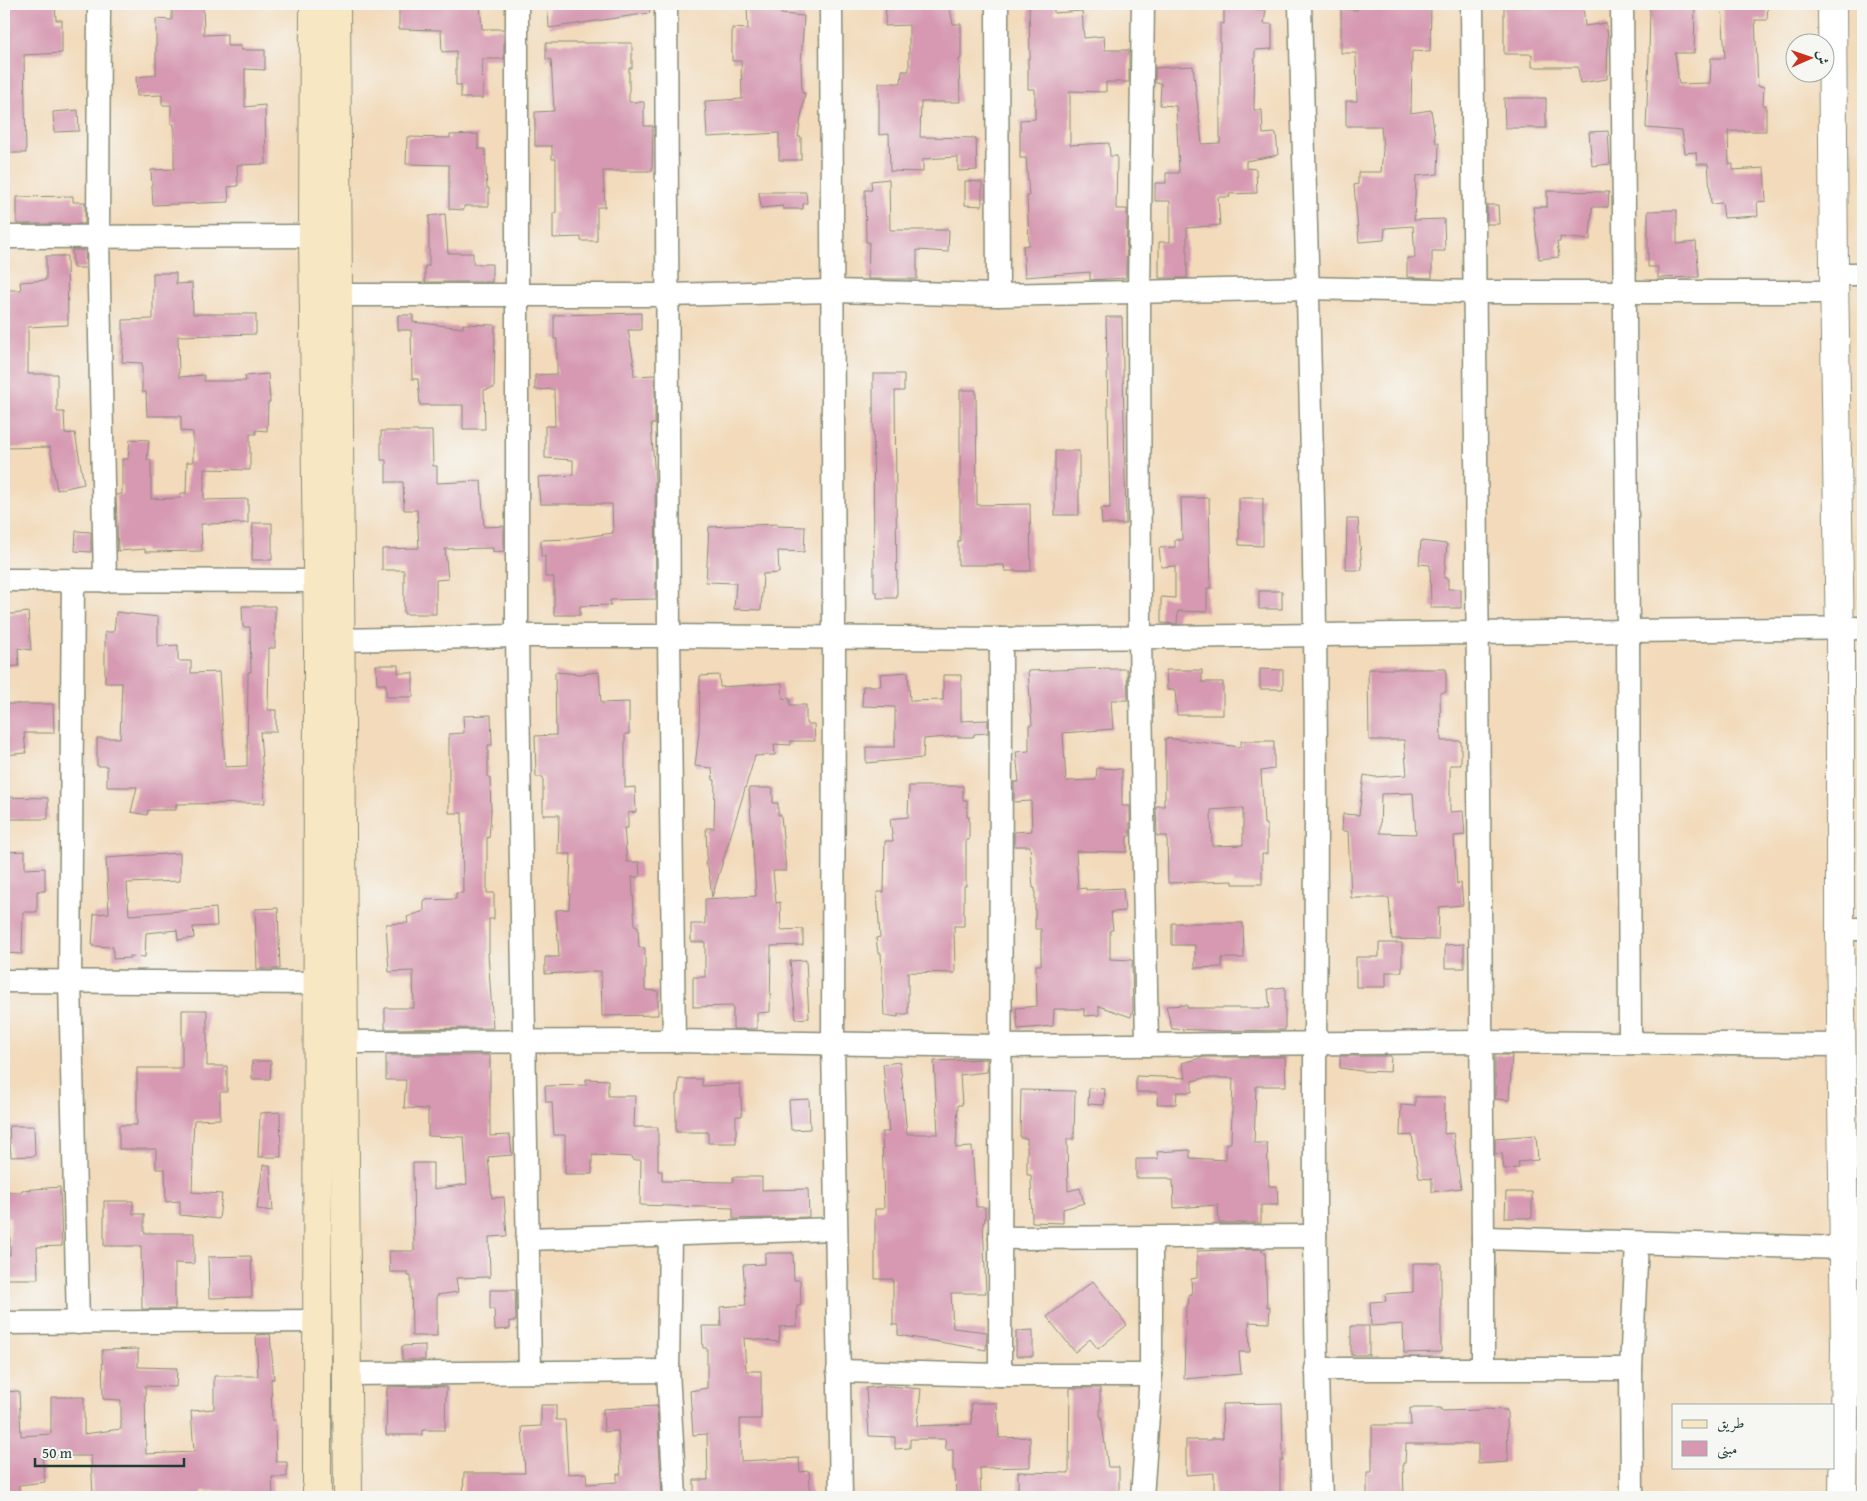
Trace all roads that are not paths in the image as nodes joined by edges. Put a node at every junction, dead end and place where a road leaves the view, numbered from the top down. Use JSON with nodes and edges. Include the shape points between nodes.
{"nodes":[{"id":1,"x":99,"y":4,"type":"edge"},
{"id":2,"x":314,"y":4,"type":"edge"},
{"id":3,"x":336,"y":4,"type":"edge"},
{"id":4,"x":517,"y":4,"type":"edge"},
{"id":5,"x":666,"y":4,"type":"edge"},
{"id":6,"x":831,"y":4,"type":"edge"},
{"id":7,"x":997,"y":4,"type":"edge"},
{"id":8,"x":1143,"y":4,"type":"edge"},
{"id":9,"x":1300,"y":4,"type":"edge"},
{"id":10,"x":1472,"y":4,"type":"edge"},
{"id":11,"x":1622,"y":4,"type":"edge"},
{"id":12,"x":1832,"y":4,"type":"edge"},
{"id":13,"x":313,"y":236,"type":"junction"},
{"id":14,"x":4,"y":237,"type":"edge"},
{"id":15,"x":98,"y":237,"type":"junction"},
{"id":16,"x":1863,"y":274,"type":"edge"},
{"id":17,"x":1834,"y":283,"type":"junction"},
{"id":18,"x":1307,"y":288,"type":"junction"},
{"id":19,"x":833,"y":291,"type":"junction"},
{"id":20,"x":1474,"y":292,"type":"junction"},
{"id":21,"x":1140,"y":293,"type":"junction"},
{"id":22,"x":1624,"y":293,"type":"junction"},
{"id":23,"x":667,"y":294,"type":"junction"},
{"id":24,"x":336,"y":295,"type":"junction"},
{"id":25,"x":518,"y":295,"type":"junction"},
{"id":26,"x":998,"y":296,"type":"junction"},
{"id":27,"x":4,"y":580,"type":"edge"},
{"id":28,"x":74,"y":580,"type":"junction"},
{"id":29,"x":106,"y":581,"type":"junction"},
{"id":30,"x":329,"y":581,"type":"junction"},
{"id":31,"x":1852,"y":628,"type":"edge"},
{"id":32,"x":1628,"y":631,"type":"junction"},
{"id":33,"x":1477,"y":633,"type":"junction"},
{"id":34,"x":1316,"y":635,"type":"junction"},
{"id":35,"x":517,"y":636,"type":"junction"},
{"id":36,"x":669,"y":636,"type":"junction"},
{"id":37,"x":834,"y":637,"type":"junction"},
{"id":38,"x":1140,"y":637,"type":"junction"},
{"id":39,"x":1001,"y":639,"type":"junction"},
{"id":40,"x":341,"y":640,"type":"junction"},
{"id":41,"x":331,"y":886,"type":"junction"},
{"id":42,"x":1852,"y":929,"type":"edge"},
{"id":43,"x":4,"y":981,"type":"edge"},
{"id":44,"x":70,"y":981,"type":"junction"},
{"id":45,"x":318,"y":983,"type":"junction"},
{"id":46,"x":343,"y":1042,"type":"junction"},
{"id":47,"x":524,"y":1042,"type":"junction"},
{"id":48,"x":674,"y":1042,"type":"junction"},
{"id":49,"x":1480,"y":1042,"type":"junction"},
{"id":50,"x":834,"y":1043,"type":"junction"},
{"id":51,"x":1630,"y":1043,"type":"junction"},
{"id":52,"x":1315,"y":1044,"type":"junction"},
{"id":53,"x":1841,"y":1044,"type":"junction"},
{"id":54,"x":1146,"y":1045,"type":"junction"},
{"id":55,"x":999,"y":1046,"type":"junction"},
{"id":56,"x":836,"y":1229,"type":"junction"},
{"id":57,"x":1850,"y":1232,"type":"edge"},
{"id":58,"x":670,"y":1235,"type":"junction"},
{"id":59,"x":1315,"y":1236,"type":"junction"},
{"id":60,"x":1000,"y":1238,"type":"junction"},
{"id":61,"x":1151,"y":1238,"type":"junction"},
{"id":62,"x":1483,"y":1238,"type":"junction"},
{"id":63,"x":527,"y":1239,"type":"junction"},
{"id":64,"x":1637,"y":1243,"type":"junction"},
{"id":65,"x":316,"y":1321,"type":"junction"},
{"id":66,"x":4,"y":1323,"type":"edge"},
{"id":67,"x":78,"y":1323,"type":"junction"},
{"id":68,"x":1483,"y":1368,"type":"junction"},
{"id":69,"x":1316,"y":1369,"type":"junction"},
{"id":70,"x":1631,"y":1369,"type":"junction"},
{"id":71,"x":838,"y":1371,"type":"junction"},
{"id":72,"x":530,"y":1372,"type":"junction"},
{"id":73,"x":668,"y":1372,"type":"junction"},
{"id":74,"x":347,"y":1374,"type":"junction"},
{"id":75,"x":1000,"y":1375,"type":"junction"},
{"id":76,"x":1151,"y":1375,"type":"junction"},
{"id":77,"x":317,"y":1497,"type":"edge"},
{"id":78,"x":348,"y":1497,"type":"edge"},
{"id":79,"x":675,"y":1497,"type":"edge"},
{"id":80,"x":841,"y":1497,"type":"edge"},
{"id":81,"x":1142,"y":1497,"type":"edge"},
{"id":82,"x":1321,"y":1497,"type":"edge"},
{"id":83,"x":1632,"y":1497,"type":"edge"},
{"id":84,"x":1843,"y":1497,"type":"edge"}],
"edges":[{"from":1,"to":15,"type":"street"},
{"from":2,"to":13,"type":"main road"},
{"from":3,"to":24,"type":"main road"},
{"from":4,"to":25,"type":"street"},
{"from":5,"to":23,"type":"street"},
{"from":6,"to":19,"type":"street"},
{"from":7,"to":26,"type":"street"},
{"from":8,"to":21,"type":"street"},
{"from":9,"to":18,"type":"street"},
{"from":10,"to":20,"type":"street"},
{"from":11,"to":22,"type":"street"},
{"from":12,"to":17,"type":"street"},
{"from":13,"to":15,"type":"street"},
{"from":13,"to":30,"type":"main road"},
{"from":14,"to":15,"type":"street"},
{"from":15,"to":29,"type":"street"},
{"from":16,"to":17,"type":"street"},
{"from":17,"to":22,"type":"street"},
{"from":17,"to":31,"type":"street"},
{"from":18,"to":20,"type":"street"},
{"from":18,"to":21,"type":"street"},
{"from":18,"to":34,"type":"street"},
{"from":19,"to":23,"type":"street"},
{"from":19,"to":26,"type":"street"},
{"from":19,"to":37,"type":"street"},
{"from":20,"to":22,"type":"street"},
{"from":20,"to":33,"type":"street"},
{"from":21,"to":26,"type":"street"},
{"from":21,"to":38,"type":"street"},
{"from":22,"to":32,"type":"street"},
{"from":23,"to":25,"type":"street"},
{"from":23,"to":36,"type":"street"},
{"from":24,"to":25,"type":"street"},
{"from":24,"to":30,"type":"main road"},
{"from":25,"to":35,"type":"street"},
{"from":27,"to":28,"type":"street"},
{"from":28,"to":29,"type":"street"},
{"from":28,"to":44,"type":"street"},
{"from":29,"to":30,"type":"street"},
{"from":30,"to":40,"type":"main road"},
{"from":30,"to":41,"type":"main road"},
{"from":31,"to":32,"type":"street"},
{"from":31,"to":42,"type":"street"},
{"from":32,"to":33,"type":"street"},
{"from":32,"to":51,"type":"street"},
{"from":33,"to":34,"type":"street"},
{"from":33,"to":49,"type":"street"},
{"from":34,"to":38,"type":"street"},
{"from":34,"to":52,"type":"street"},
{"from":35,"to":36,"type":"street"},
{"from":35,"to":40,"type":"street"},
{"from":35,"to":47,"type":"street"},
{"from":36,"to":37,"type":"street"},
{"from":36,"to":48,"type":"street"},
{"from":37,"to":39,"type":"street"},
{"from":37,"to":50,"type":"street"},
{"from":38,"to":39,"type":"street"},
{"from":38,"to":54,"type":"street"},
{"from":39,"to":55,"type":"street"},
{"from":40,"to":41,"type":"main road"},
{"from":41,"to":45,"type":"main road"},
{"from":41,"to":46,"type":"main road"},
{"from":42,"to":53,"type":"street"},
{"from":43,"to":44,"type":"street"},
{"from":44,"to":45,"type":"street"},
{"from":44,"to":67,"type":"street"},
{"from":45,"to":65,"type":"main road"},
{"from":46,"to":47,"type":"street"},
{"from":46,"to":74,"type":"main road"},
{"from":47,"to":48,"type":"street"},
{"from":47,"to":63,"type":"street"},
{"from":48,"to":50,"type":"street"},
{"from":49,"to":51,"type":"street"},
{"from":49,"to":52,"type":"street"},
{"from":49,"to":62,"type":"street"},
{"from":50,"to":55,"type":"street"},
{"from":50,"to":56,"type":"street"},
{"from":51,"to":53,"type":"street"},
{"from":52,"to":54,"type":"street"},
{"from":52,"to":59,"type":"street"},
{"from":53,"to":57,"type":"street"},
{"from":54,"to":55,"type":"street"},
{"from":55,"to":60,"type":"street"},
{"from":56,"to":58,"type":"street"},
{"from":56,"to":71,"type":"street"},
{"from":57,"to":64,"type":"street"},
{"from":57,"to":84,"type":"street"},
{"from":58,"to":63,"type":"street"},
{"from":58,"to":73,"type":"street"},
{"from":59,"to":61,"type":"street"},
{"from":59,"to":69,"type":"street"},
{"from":60,"to":61,"type":"street"},
{"from":60,"to":75,"type":"street"},
{"from":61,"to":76,"type":"street"},
{"from":62,"to":64,"type":"street"},
{"from":62,"to":68,"type":"street"},
{"from":63,"to":72,"type":"street"},
{"from":64,"to":70,"type":"street"},
{"from":65,"to":67,"type":"street"},
{"from":65,"to":77,"type":"main road"},
{"from":66,"to":67,"type":"street"},
{"from":68,"to":69,"type":"street"},
{"from":68,"to":70,"type":"street"},
{"from":69,"to":82,"type":"street"},
{"from":70,"to":83,"type":"street"},
{"from":71,"to":75,"type":"street"},
{"from":71,"to":80,"type":"street"},
{"from":72,"to":73,"type":"street"},
{"from":72,"to":74,"type":"street"},
{"from":73,"to":79,"type":"street"},
{"from":74,"to":78,"type":"main road"},
{"from":75,"to":76,"type":"street"},
{"from":76,"to":81,"type":"street"}]}
